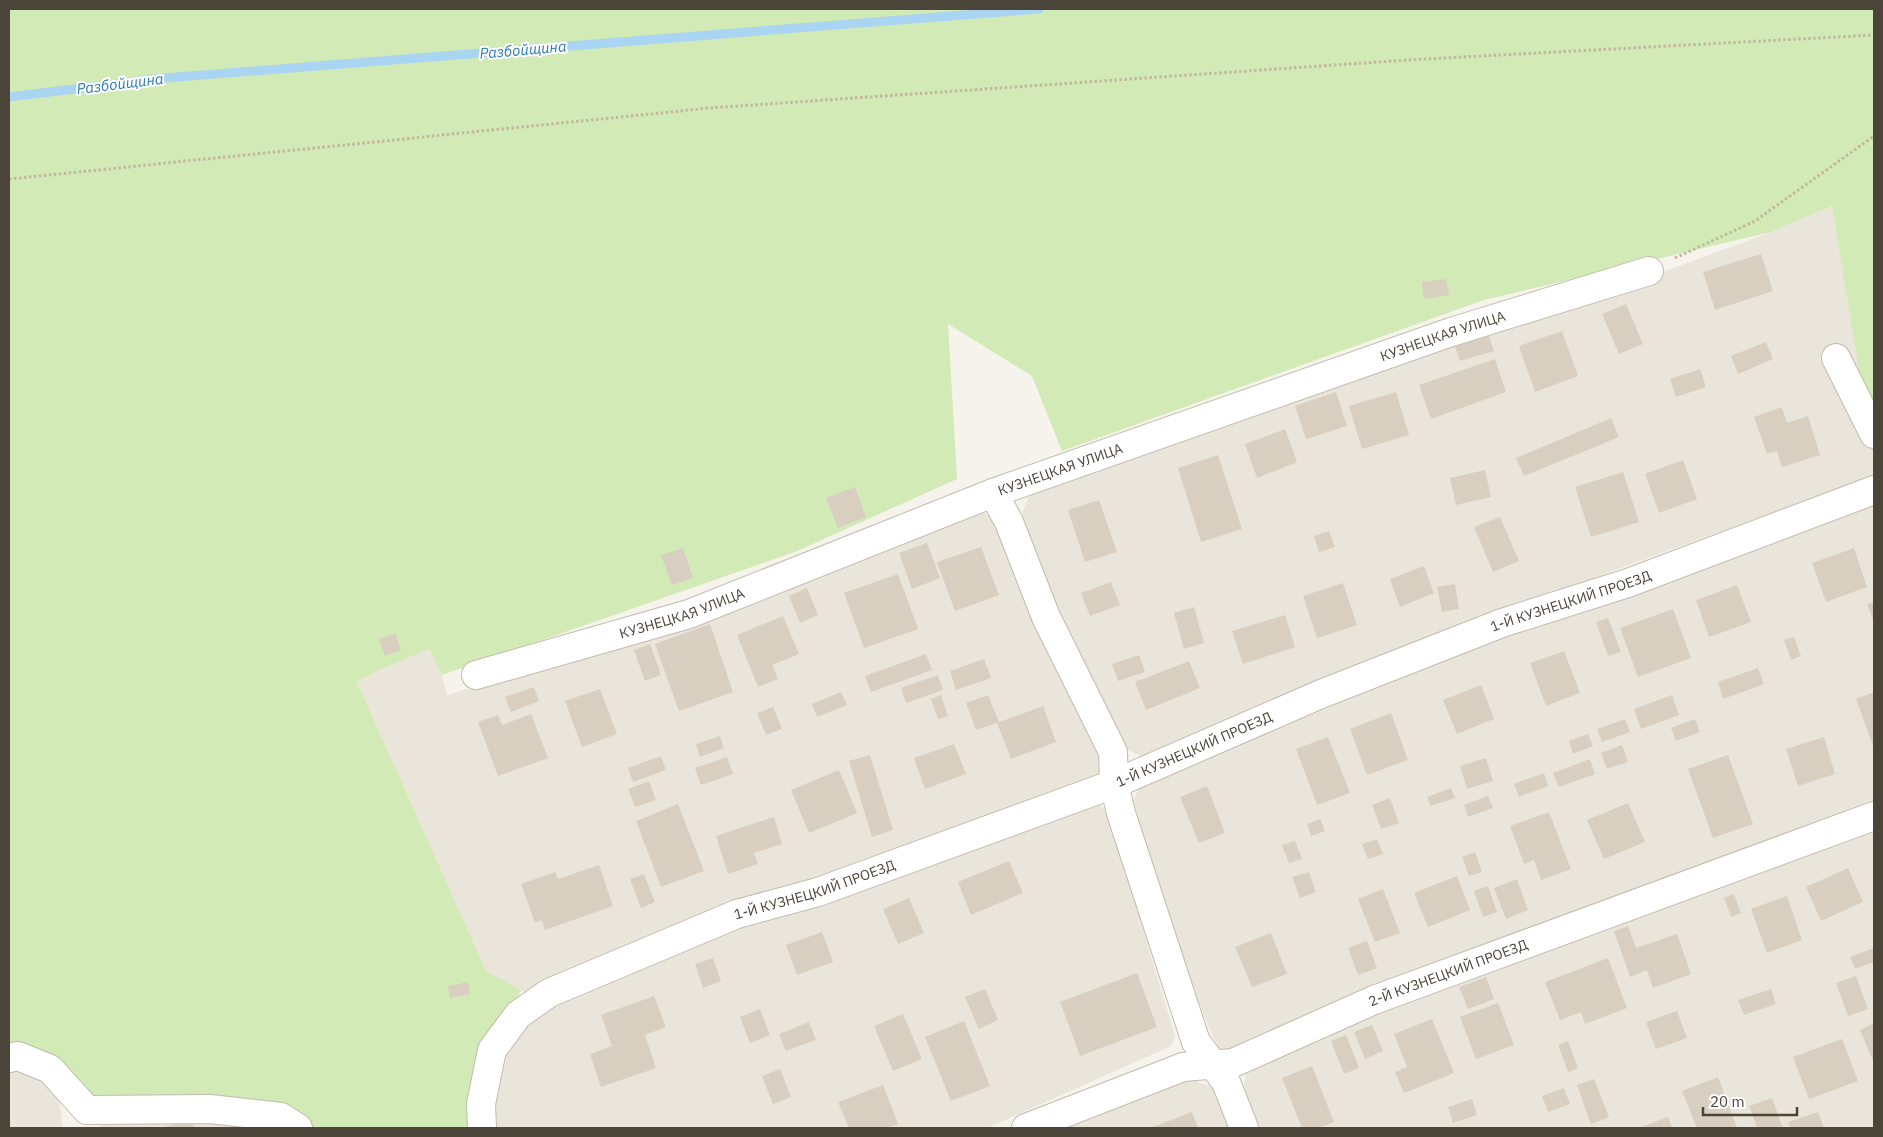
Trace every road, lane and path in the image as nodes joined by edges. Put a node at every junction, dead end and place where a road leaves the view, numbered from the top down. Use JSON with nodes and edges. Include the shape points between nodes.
{"nodes":[{"id":1,"x":1874,"y":35,"type":"edge"},
{"id":2,"x":1874,"y":136,"type":"edge"},
{"id":3,"x":9,"y":178,"type":"edge"},
{"id":4,"x":1649,"y":271,"type":"joint"},
{"id":5,"x":1836,"y":358,"type":"dead end"},
{"id":6,"x":1874,"y":434,"type":"edge"},
{"id":7,"x":1874,"y":490,"type":"edge"},
{"id":8,"x":993,"y":493,"type":"junction"},
{"id":9,"x":476,"y":675,"type":"dead end"},
{"id":10,"x":1114,"y":784,"type":"junction"},
{"id":11,"x":1874,"y":816,"type":"edge"},
{"id":12,"x":9,"y":1058,"type":"edge"},
{"id":13,"x":1213,"y":1063,"type":"junction"},
{"id":14,"x":81,"y":1119,"type":"edge"},
{"id":15,"x":298,"y":1128,"type":"edge"},
{"id":16,"x":482,"y":1128,"type":"edge"},
{"id":17,"x":1026,"y":1128,"type":"edge"},
{"id":18,"x":1244,"y":1128,"type":"edge"}],
"edges":[{"from":1,"to":3,"type":"path","via":[[1407,60],[709,108]]},
{"from":2,"to":4,"type":"path","via":[[1755,221]]},
{"from":4,"to":8,"type":"street","name":"КУЗНЕЦКАЯ УЛИЦА","via":[[1451,332]]},
{"from":5,"to":6,"type":"street"},
{"from":7,"to":10,"type":"street","name":"1-Й КУЗНЕЦКИЙ ПРОЕЗД","via":[[1628,583],[1502,623],[1321,694]]},
{"from":8,"to":9,"type":"street","name":"КУЗНЕЦКАЯ УЛИЦА","via":[[689,614]]},
{"from":8,"to":10,"type":"street","via":[[1009,522],[1046,617],[1113,752]]},
{"from":10,"to":13,"type":"street","via":[[1196,1042]]},
{"from":10,"to":16,"type":"street","name":"1-Й КУЗНЕЦКИЙ ПРОЕЗД","via":[[818,892],[736,914],[549,993],[518,1015],[492,1050],[481,1104]]},
{"from":11,"to":13,"type":"street","name":"2-Й КУЗНЕЦКИЙ ПРОЕЗД","via":[[1374,1000],[1233,1063]]},
{"from":12,"to":14,"type":"street","via":[[18,1056],[50,1069]]},
{"from":13,"to":17,"type":"street","name":"2-Й КУЗНЕЦКИЙ ПРОЕЗД","via":[[1183,1067]]},
{"from":13,"to":18,"type":"street","via":[[1226,1082]]},
{"from":14,"to":15,"type":"street","via":[[210,1109],[281,1117]]}]}
